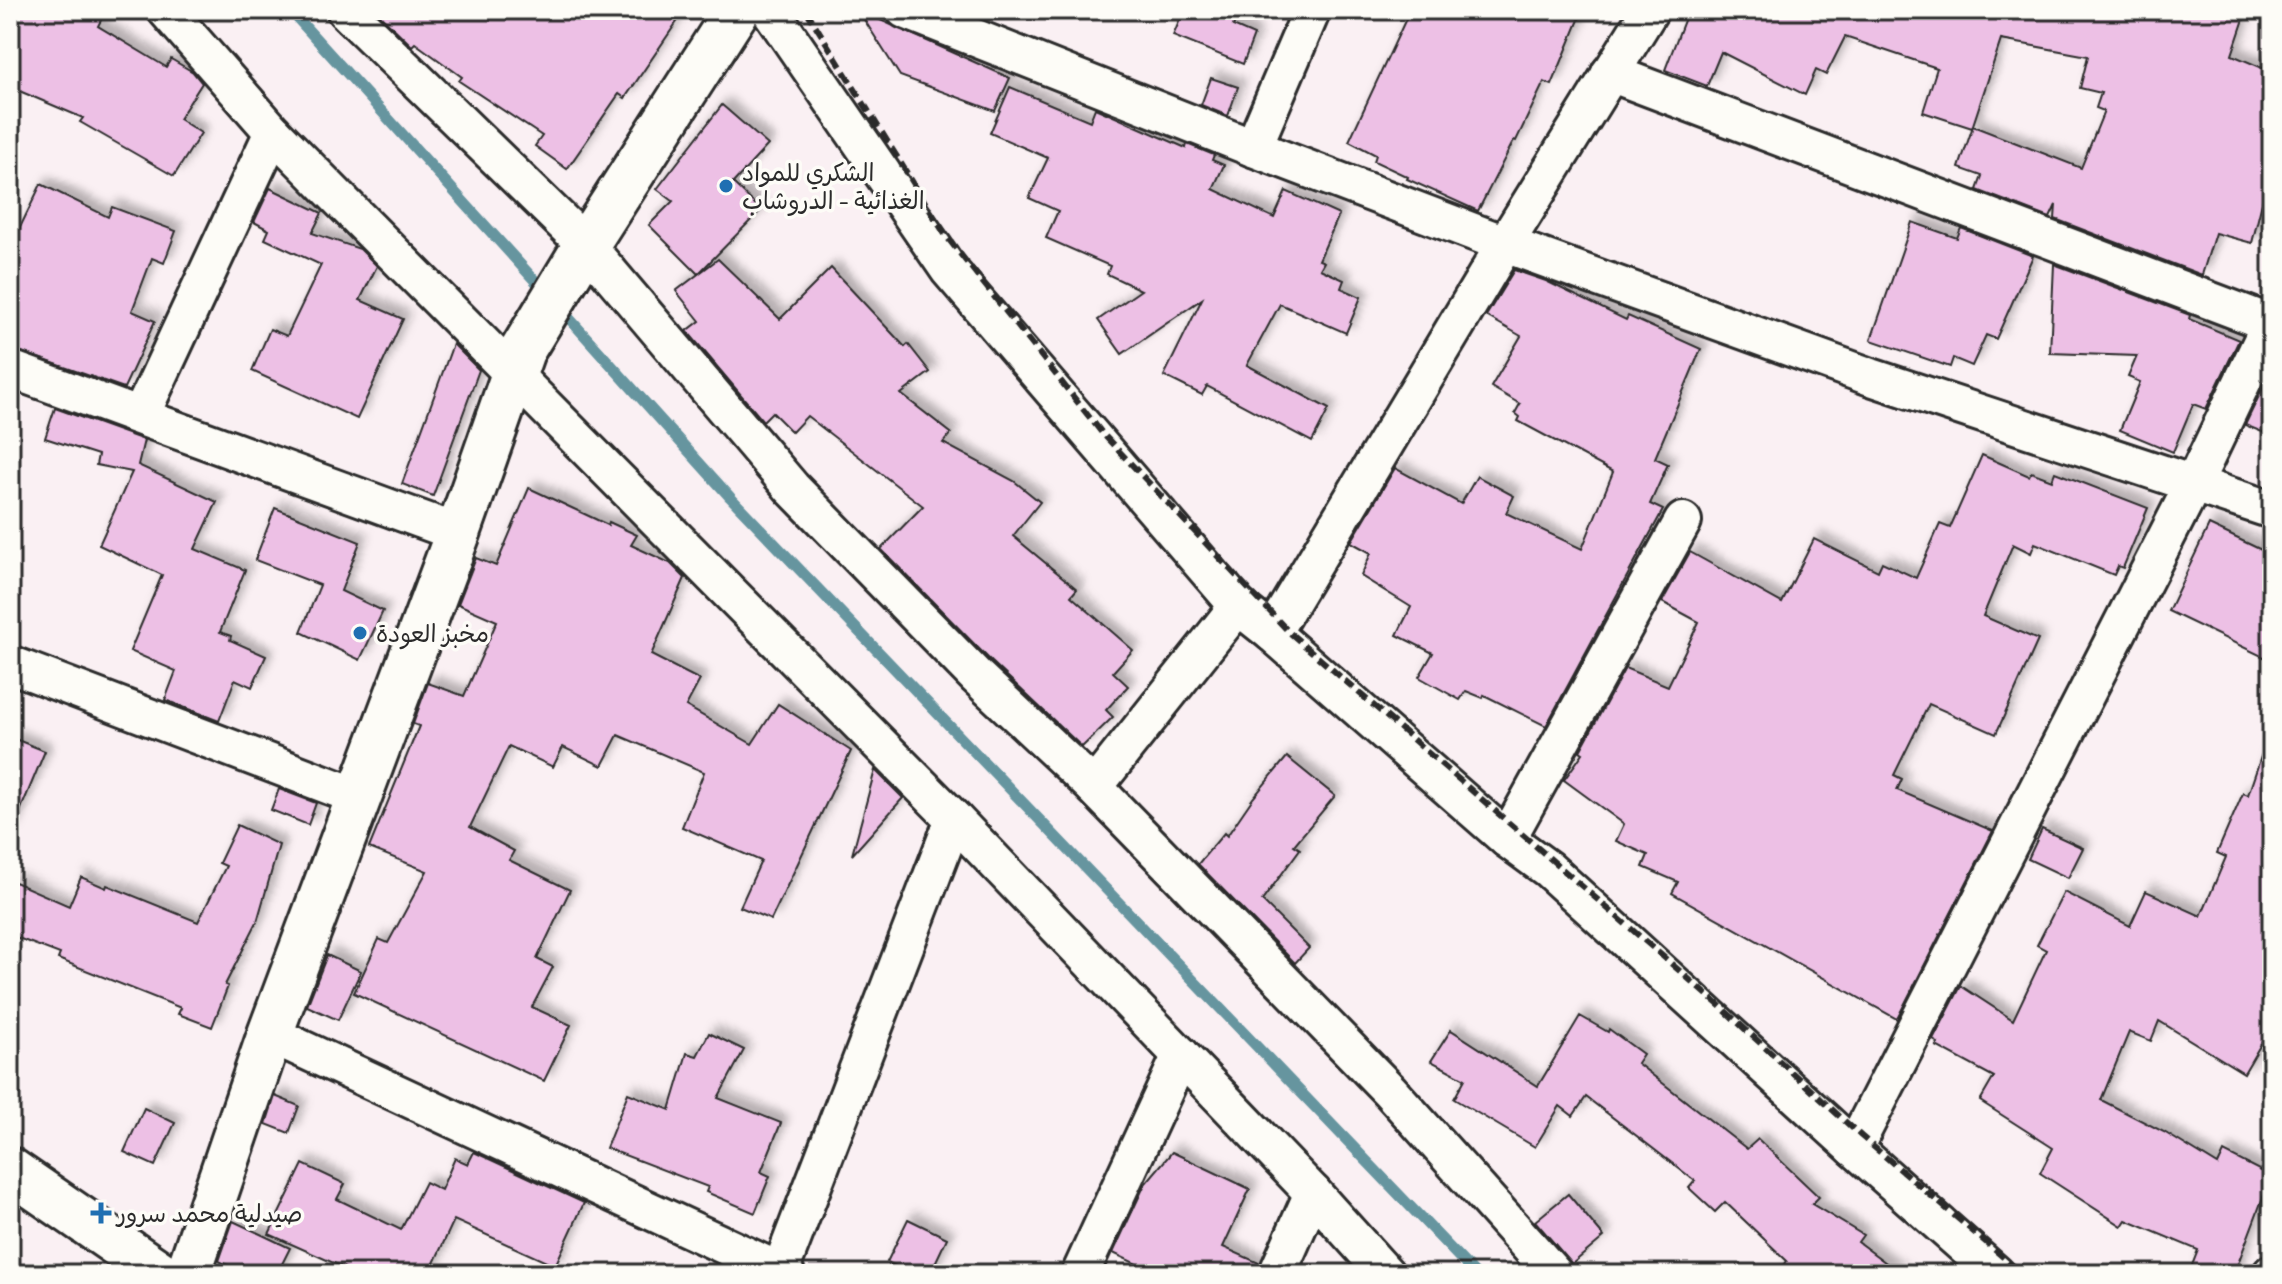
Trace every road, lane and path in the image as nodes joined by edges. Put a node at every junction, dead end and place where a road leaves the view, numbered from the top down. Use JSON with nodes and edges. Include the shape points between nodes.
{"nodes":[{"id":1,"x":166,"y":10,"type":"edge"},
{"id":2,"x":345,"y":10,"type":"edge"},
{"id":3,"x":737,"y":10,"type":"edge"},
{"id":4,"x":770,"y":10,"type":"edge"},
{"id":5,"x":905,"y":10,"type":"edge"},
{"id":6,"x":1312,"y":10,"type":"edge"},
{"id":7,"x":1650,"y":10,"type":"edge"},
{"id":8,"x":1610,"y":73,"type":"junction"},
{"id":9,"x":273,"y":132,"type":"junction"},
{"id":10,"x":1253,"y":148,"type":"junction"},
{"id":11,"x":1505,"y":244,"type":"junction"},
{"id":12,"x":579,"y":256,"type":"junction"},
{"id":13,"x":2271,"y":324,"type":"edge"},
{"id":14,"x":518,"y":362,"type":"junction"},
{"id":15,"x":10,"y":369,"type":"edge"},
{"id":16,"x":141,"y":415,"type":"junction"},
{"id":17,"x":2194,"y":483,"type":"junction"},
{"id":18,"x":2272,"y":510,"type":"edge"},
{"id":19,"x":1683,"y":521,"type":"dead end"},
{"id":20,"x":458,"y":533,"type":"junction"},
{"id":21,"x":1238,"y":606,"type":"junction"},
{"id":22,"x":1272,"y":633,"type":"junction"},
{"id":23,"x":10,"y":664,"type":"edge"},
{"id":24,"x":1094,"y":787,"type":"junction"},
{"id":25,"x":359,"y":797,"type":"junction"},
{"id":26,"x":954,"y":819,"type":"junction"},
{"id":27,"x":1507,"y":839,"type":"junction"},
{"id":28,"x":270,"y":1034,"type":"junction"},
{"id":29,"x":1181,"y":1055,"type":"junction"},
{"id":30,"x":1854,"y":1148,"type":"junction"},
{"id":31,"x":10,"y":1170,"type":"edge"},
{"id":32,"x":1313,"y":1193,"type":"junction"},
{"id":33,"x":782,"y":1273,"type":"edge"},
{"id":34,"x":161,"y":1274,"type":"edge"},
{"id":35,"x":188,"y":1274,"type":"edge"},
{"id":36,"x":1080,"y":1274,"type":"edge"},
{"id":37,"x":1277,"y":1274,"type":"edge"},
{"id":38,"x":1386,"y":1274,"type":"edge"},
{"id":39,"x":1554,"y":1274,"type":"edge"},
{"id":40,"x":1996,"y":1274,"type":"edge"}],
"edges":[{"from":1,"to":9,"type":"street"},
{"from":2,"to":12,"type":"street"},
{"from":3,"to":12,"type":"street"},
{"from":4,"to":21,"type":"street","via":[[949,270]]},
{"from":5,"to":10,"type":"street"},
{"from":6,"to":10,"type":"street"},
{"from":7,"to":8,"type":"street"},
{"from":8,"to":11,"type":"street"},
{"from":8,"to":13,"type":"street"},
{"from":9,"to":14,"type":"street"},
{"from":9,"to":16,"type":"street"},
{"from":10,"to":11,"type":"street"},
{"from":11,"to":17,"type":"street","via":[[1871,377]]},
{"from":11,"to":22,"type":"street"},
{"from":12,"to":14,"type":"street"},
{"from":12,"to":24,"type":"street","via":[[792,488],[977,677]]},
{"from":13,"to":17,"type":"street"},
{"from":14,"to":20,"type":"street"},
{"from":14,"to":26,"type":"street"},
{"from":15,"to":16,"type":"street"},
{"from":16,"to":20,"type":"street"},
{"from":17,"to":18,"type":"street"},
{"from":17,"to":30,"type":"street"},
{"from":19,"to":27,"type":"street"},
{"from":20,"to":25,"type":"street"},
{"from":21,"to":22,"type":"street"},
{"from":21,"to":24,"type":"street"},
{"from":22,"to":27,"type":"street"},
{"from":23,"to":25,"type":"street"},
{"from":24,"to":39,"type":"street","via":[[1390,1091]]},
{"from":25,"to":28,"type":"street"},
{"from":26,"to":29,"type":"street"},
{"from":26,"to":33,"type":"street"},
{"from":27,"to":30,"type":"street","via":[[1548,869]]},
{"from":28,"to":33,"type":"street"},
{"from":28,"to":35,"type":"street"},
{"from":29,"to":32,"type":"street"},
{"from":29,"to":36,"type":"street"},
{"from":30,"to":40,"type":"street"},
{"from":31,"to":34,"type":"street"},
{"from":32,"to":37,"type":"street"},
{"from":32,"to":38,"type":"street"}]}
